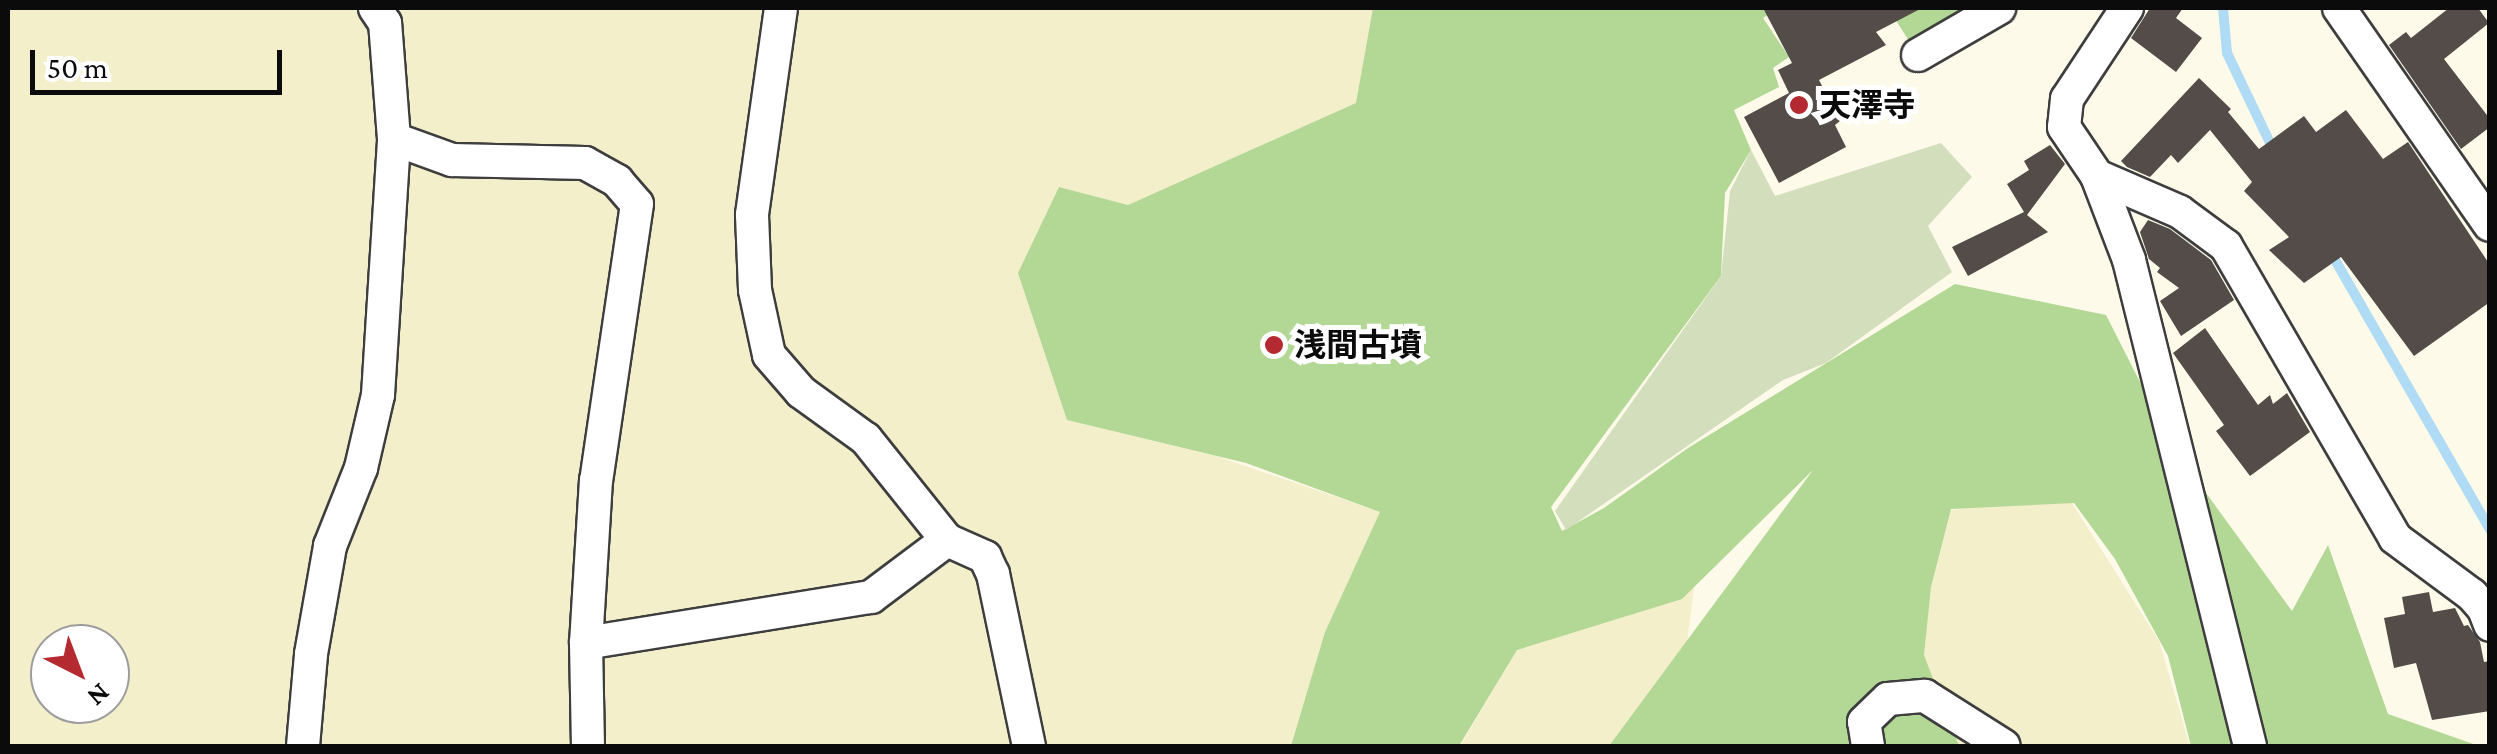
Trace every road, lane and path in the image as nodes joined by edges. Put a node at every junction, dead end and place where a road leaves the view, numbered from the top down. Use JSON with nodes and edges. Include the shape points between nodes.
{"nodes":[{"id":1,"x":375,"y":8,"type":"edge"},
{"id":2,"x":780,"y":8,"type":"edge"},
{"id":3,"x":1999,"y":8,"type":"edge"},
{"id":4,"x":2127,"y":8,"type":"edge"},
{"id":5,"x":2339,"y":8,"type":"edge"},
{"id":6,"x":1918,"y":55,"type":"dead end"},
{"id":7,"x":394,"y":138,"type":"junction"},
{"id":8,"x":2097,"y":176,"type":"junction"},
{"id":9,"x":2490,"y":226,"type":"edge"},
{"id":10,"x":947,"y":540,"type":"junction"},
{"id":11,"x":2490,"y":625,"type":"edge"},
{"id":12,"x":586,"y":643,"type":"junction"},
{"id":13,"x":303,"y":746,"type":"edge"},
{"id":14,"x":588,"y":746,"type":"edge"},
{"id":15,"x":1029,"y":746,"type":"edge"},
{"id":16,"x":1868,"y":746,"type":"edge"},
{"id":17,"x":2004,"y":746,"type":"edge"},
{"id":18,"x":2250,"y":746,"type":"edge"}],
"edges":[{"from":1,"to":7,"type":"street","via":[[385,23]]},
{"from":2,"to":10,"type":"street","via":[[752,215],[755,290],[769,355],[801,392],[866,439]]},
{"from":3,"to":6,"type":"street"},
{"from":4,"to":8,"type":"street","via":[[2067,99],[2064,126]]},
{"from":5,"to":9,"type":"street"},
{"from":7,"to":12,"type":"street","via":[[452,160],[584,164],[618,181],[637,204],[596,480]]},
{"from":7,"to":13,"type":"street","via":[[378,395],[361,468],[330,546]]},
{"from":8,"to":11,"type":"street","via":[[2180,212],[2226,246],[2395,538],[2472,595]]},
{"from":8,"to":18,"type":"street","via":[[2146,317]]},
{"from":10,"to":12,"type":"street","via":[[871,597]]},
{"from":10,"to":15,"type":"street","via":[[985,556],[993,574]]},
{"from":12,"to":14,"type":"street"},
{"from":16,"to":17,"type":"street","via":[[1864,722],[1888,700],[1925,696]]}]}
